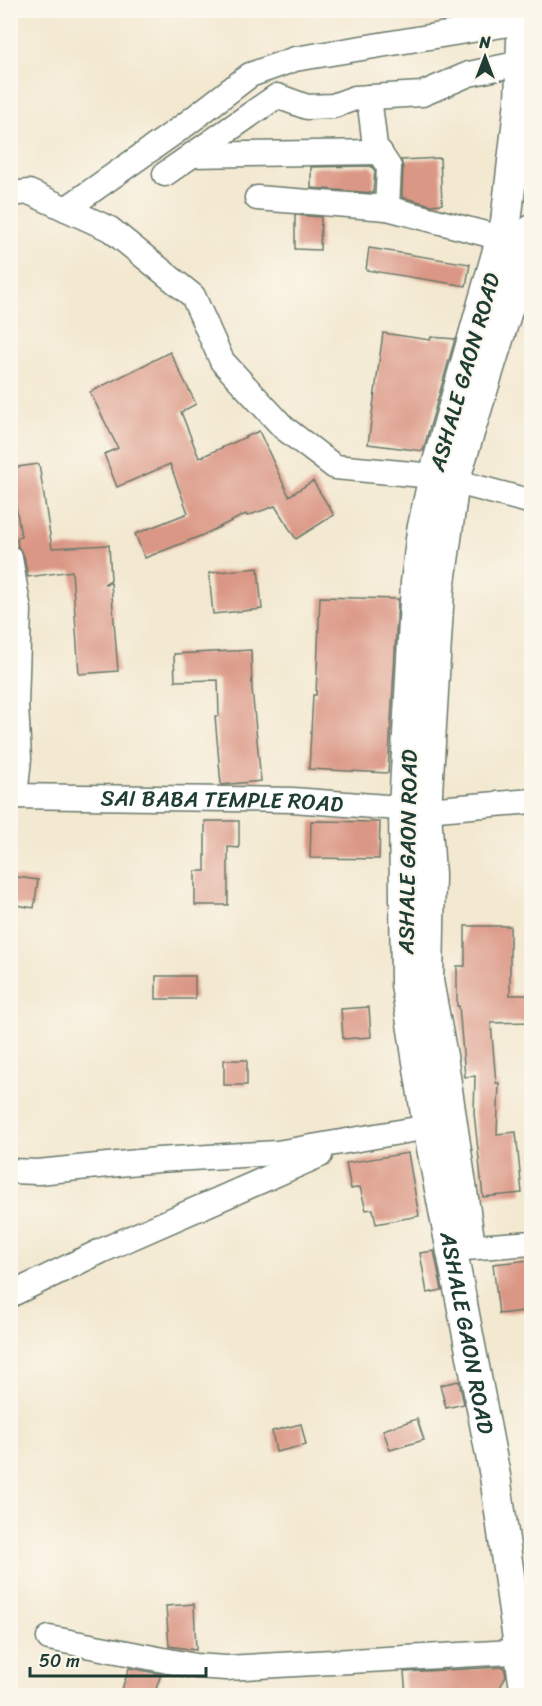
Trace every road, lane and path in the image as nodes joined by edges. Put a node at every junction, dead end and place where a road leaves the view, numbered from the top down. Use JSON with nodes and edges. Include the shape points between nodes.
{"nodes":[{"id":1,"x":526,"y":17,"type":"edge"},
{"id":2,"x":521,"y":63,"type":"junction"},
{"id":3,"x":369,"y":97,"type":"junction"},
{"id":4,"x":380,"y":152,"type":"junction"},
{"id":5,"x":192,"y":155,"type":"junction"},
{"id":6,"x":165,"y":174,"type":"dead end"},
{"id":7,"x":10,"y":194,"type":"edge"},
{"id":8,"x":257,"y":198,"type":"dead end"},
{"id":9,"x":387,"y":208,"type":"junction"},
{"id":10,"x":66,"y":209,"type":"junction"},
{"id":11,"x":531,"y":230,"type":"edge"},
{"id":12,"x":501,"y":238,"type":"junction"},
{"id":13,"x":444,"y":478,"type":"junction"},
{"id":14,"x":531,"y":501,"type":"edge"},
{"id":15,"x":10,"y":558,"type":"edge"},
{"id":16,"x":13,"y":796,"type":"edge"},
{"id":17,"x":531,"y":801,"type":"edge"},
{"id":18,"x":415,"y":810,"type":"junction"},
{"id":19,"x":440,"y":1125,"type":"junction"},
{"id":20,"x":353,"y":1140,"type":"junction"},
{"id":21,"x":10,"y":1171,"type":"edge"},
{"id":22,"x":531,"y":1243,"type":"edge"},
{"id":23,"x":461,"y":1248,"type":"junction"},
{"id":24,"x":10,"y":1295,"type":"edge"},
{"id":25,"x":531,"y":1617,"type":"edge"},
{"id":26,"x":49,"y":1638,"type":"dead end"},
{"id":27,"x":526,"y":1652,"type":"edge"},
{"id":28,"x":525,"y":1689,"type":"edge"}],
"edges":[{"from":1,"to":2,"type":"street","name":"ASHALE GAON ROAD"},
{"from":1,"to":10,"type":"street","via":[[294,59],[250,75]]},
{"from":2,"to":3,"type":"street","via":[[469,74],[422,94]]},
{"from":2,"to":12,"type":"street","name":"ASHALE GAON ROAD","via":[[519,112]]},
{"from":3,"to":4,"type":"street","via":[[375,146]]},
{"from":3,"to":5,"type":"street","via":[[333,106],[307,107],[277,96]]},
{"from":4,"to":5,"type":"street"},
{"from":4,"to":9,"type":"street","via":[[389,167]]},
{"from":5,"to":6,"type":"street"},
{"from":7,"to":10,"type":"street","via":[[29,192]]},
{"from":8,"to":9,"type":"street"},
{"from":9,"to":12,"type":"street"},
{"from":10,"to":13,"type":"street","via":[[110,229],[193,296],[222,361],[284,428],[335,467]]},
{"from":11,"to":13,"type":"street","name":"ASHALE GAON ROAD"},
{"from":12,"to":13,"type":"street","name":"ASHALE GAON ROAD"},
{"from":13,"to":14,"type":"street"},
{"from":13,"to":18,"type":"street","name":"ASHALE GAON ROAD","via":[[422,531],[416,583]]},
{"from":15,"to":16,"type":"street","name":"SAI BABA TEMPLE ROAD","via":[[19,610],[19,758]]},
{"from":16,"to":18,"type":"street","name":"SAI BABA TEMPLE ROAD","via":[[293,800]]},
{"from":17,"to":18,"type":"street","name":"SAI BABA TEMPLE ROAD"},
{"from":18,"to":19,"type":"street","name":"ASHALE GAON ROAD","via":[[417,983]]},
{"from":19,"to":20,"type":"street"},
{"from":19,"to":23,"type":"street","name":"ASHALE GAON ROAD"},
{"from":20,"to":21,"type":"street","via":[[277,1153]]},
{"from":20,"to":24,"type":"street"},
{"from":22,"to":23,"type":"street"},
{"from":23,"to":25,"type":"street","name":"ASHALE GAON ROAD","via":[[488,1361],[525,1558]]},
{"from":23,"to":27,"type":"street","name":"ASHALE GAON ROAD"},
{"from":26,"to":27,"type":"street","via":[[195,1666],[226,1668]]},
{"from":27,"to":28,"type":"street","name":"ASHALE GAON ROAD"}]}
